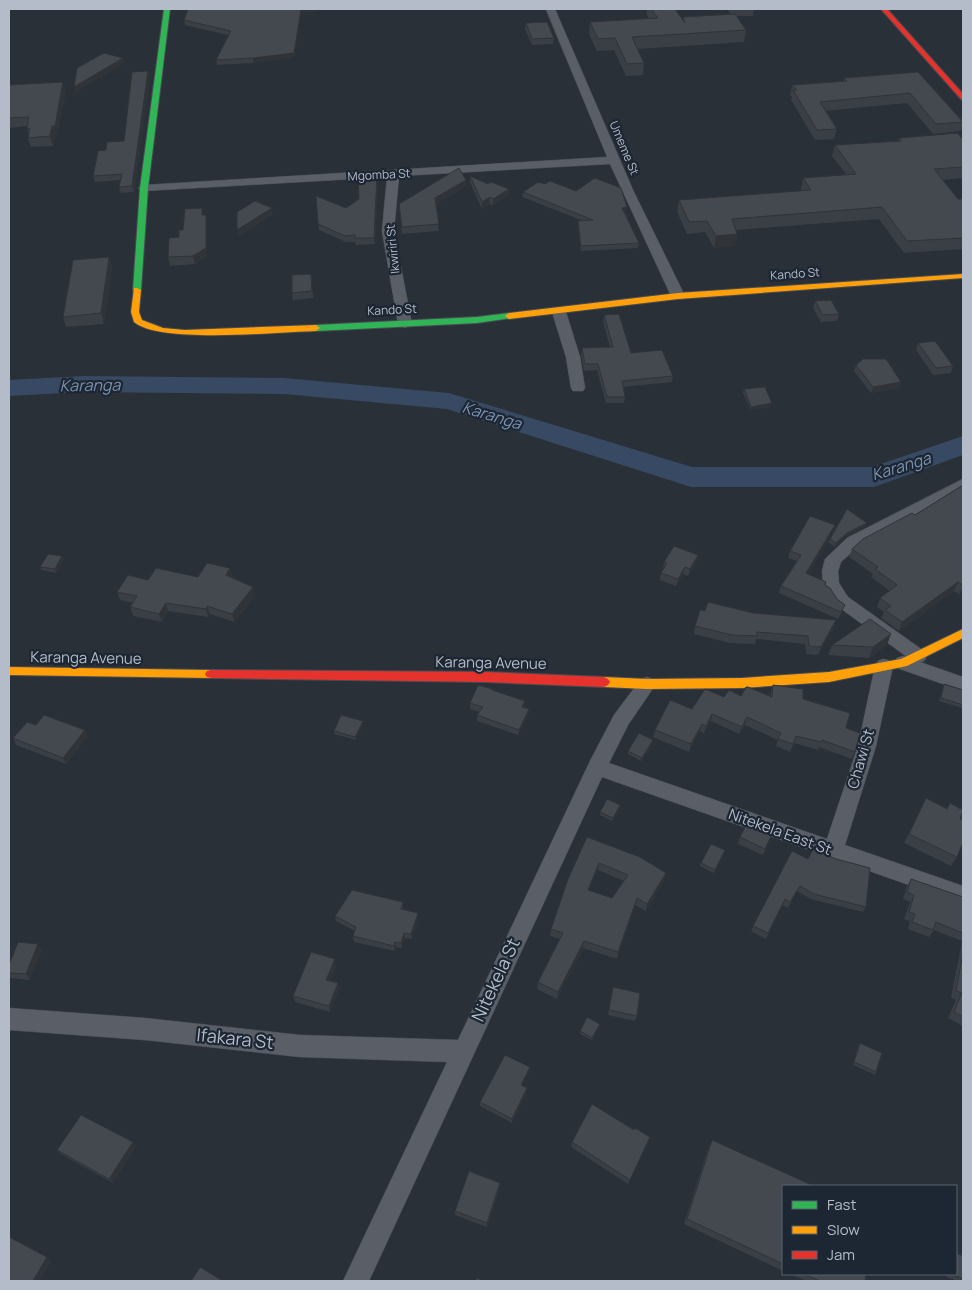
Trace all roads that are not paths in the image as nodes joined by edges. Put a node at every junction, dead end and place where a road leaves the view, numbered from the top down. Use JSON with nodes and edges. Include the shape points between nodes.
{"nodes":[{"id":1,"x":167,"y":9,"type":"edge"},
{"id":2,"x":550,"y":9,"type":"edge"},
{"id":3,"x":884,"y":9,"type":"edge"},
{"id":4,"x":963,"y":98,"type":"edge"},
{"id":5,"x":614,"y":160,"type":"junction"},
{"id":6,"x":393,"y":174,"type":"junction"},
{"id":7,"x":144,"y":188,"type":"junction"},
{"id":8,"x":963,"y":276,"type":"edge"},
{"id":9,"x":678,"y":296,"type":"junction"},
{"id":10,"x":559,"y":312,"type":"junction"},
{"id":11,"x":405,"y":324,"type":"junction"},
{"id":12,"x":578,"y":388,"type":"dead end"},
{"id":13,"x":963,"y":484,"type":"edge"},
{"id":14,"x":963,"y":632,"type":"edge"},
{"id":15,"x":910,"y":659,"type":"junction"},
{"id":16,"x":884,"y":666,"type":"junction"},
{"id":17,"x":9,"y":671,"type":"edge"},
{"id":18,"x":647,"y":684,"type":"junction"},
{"id":19,"x":963,"y":684,"type":"edge"},
{"id":20,"x":597,"y":767,"type":"junction"},
{"id":21,"x":833,"y":851,"type":"junction"},
{"id":22,"x":963,"y":895,"type":"edge"},
{"id":23,"x":9,"y":1019,"type":"edge"},
{"id":24,"x":463,"y":1051,"type":"junction"},
{"id":25,"x":356,"y":1281,"type":"edge"}],
"edges":[{"from":1,"to":7,"type":"street","name":"Kando St"},
{"from":2,"to":5,"type":"street","name":"Umeme St"},
{"from":3,"to":4,"type":"street"},
{"from":5,"to":6,"type":"street","name":"Mgomba St"},
{"from":5,"to":9,"type":"street","name":"Umeme St","via":[[656,256]]},
{"from":6,"to":7,"type":"street","name":"Mgomba St"},
{"from":6,"to":11,"type":"street","name":"Ikwiriri St","via":[[388,231]]},
{"from":7,"to":11,"type":"street","name":"Kando St","via":[[135,312],[138,322],[168,333]]},
{"from":8,"to":9,"type":"street","name":"Kando St"},
{"from":9,"to":10,"type":"street","name":"Kando St"},
{"from":10,"to":11,"type":"street","name":"Kando St"},
{"from":10,"to":12,"type":"street","via":[[573,357]]},
{"from":13,"to":15,"type":"street","via":[[853,542],[834,559],[830,571],[831,583],[842,601]]},
{"from":14,"to":15,"type":"street","name":"Karanga Avenue"},
{"from":15,"to":16,"type":"street","name":"Karanga Avenue"},
{"from":15,"to":19,"type":"street"},
{"from":16,"to":18,"type":"street","name":"Karanga Avenue","via":[[829,677]]},
{"from":16,"to":21,"type":"street","name":"Chawi St","via":[[867,746]]},
{"from":17,"to":18,"type":"street","name":"Karanga Avenue","via":[[486,677]]},
{"from":18,"to":20,"type":"street","name":"Nitekela St","via":[[621,720]]},
{"from":20,"to":21,"type":"street","name":"Nitekela East St"},
{"from":20,"to":24,"type":"street","name":"Nitekela St"},
{"from":21,"to":22,"type":"street","name":"Nitekela East St"},
{"from":23,"to":24,"type":"street","name":"Ifakara St","via":[[136,1028],[300,1046]]},
{"from":24,"to":25,"type":"street","name":"Nitekela St"}]}
